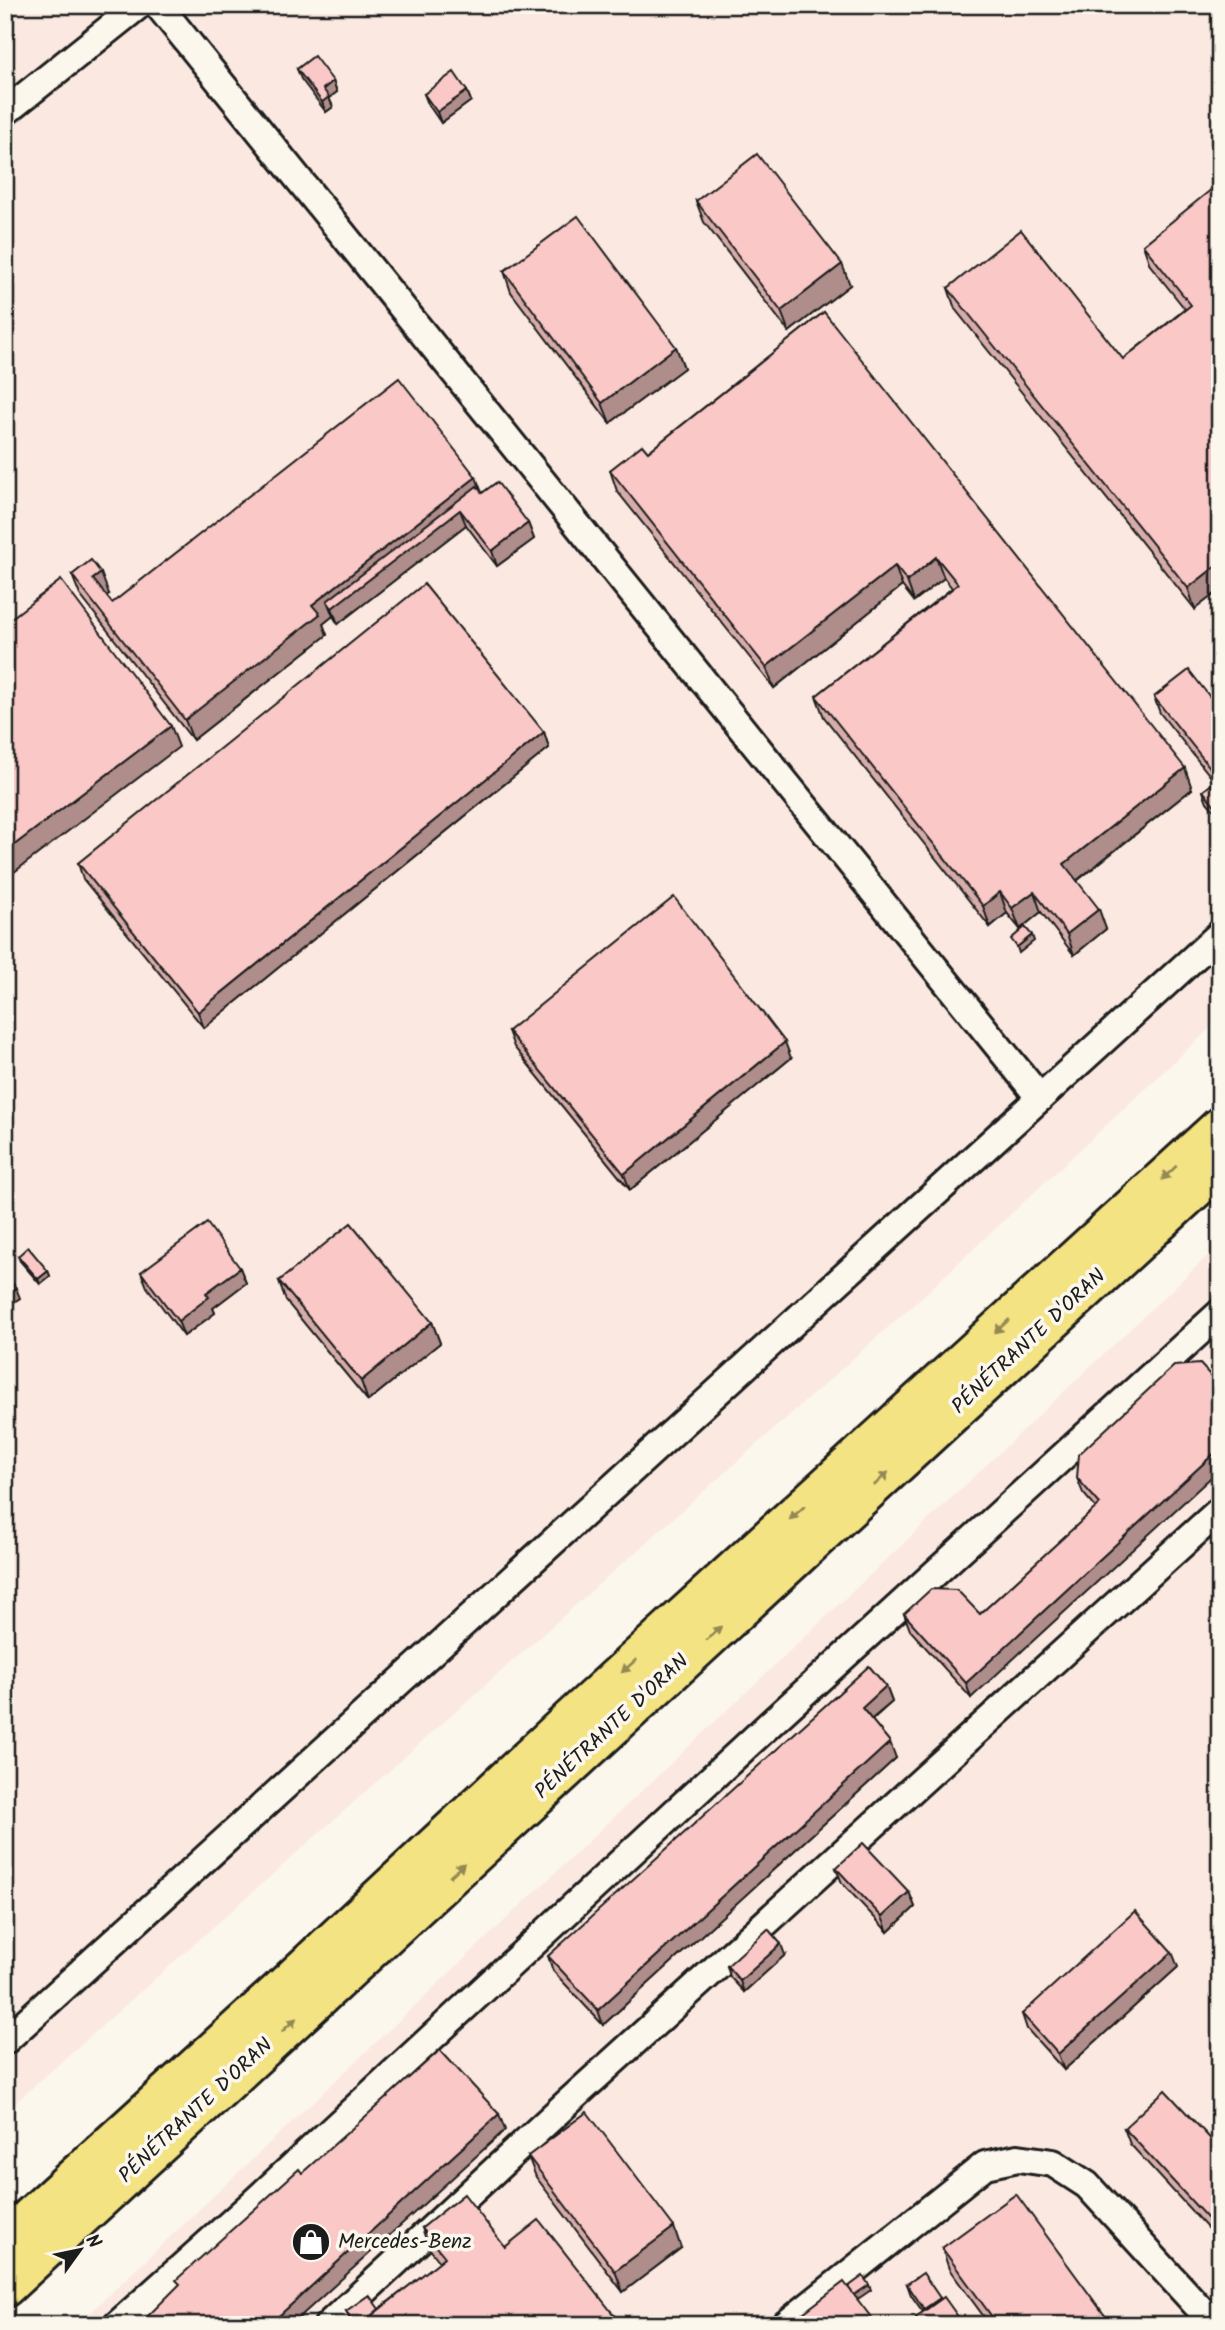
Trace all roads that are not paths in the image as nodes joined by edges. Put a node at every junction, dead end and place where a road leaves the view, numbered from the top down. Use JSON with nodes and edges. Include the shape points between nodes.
{"nodes":[{"id":1,"x":139,"y":5,"type":"edge"},
{"id":2,"x":158,"y":5,"type":"edge"},
{"id":3,"x":5,"y":112,"type":"edge"},
{"id":4,"x":1220,"y":934,"type":"edge"},
{"id":5,"x":1040,"y":1098,"type":"junction"},
{"id":6,"x":1220,"y":1127,"type":"edge"},
{"id":7,"x":1220,"y":1166,"type":"edge"},
{"id":8,"x":1220,"y":1313,"type":"edge"},
{"id":9,"x":1220,"y":1510,"type":"edge"},
{"id":10,"x":5,"y":2041,"type":"edge"},
{"id":11,"x":5,"y":2240,"type":"edge"},
{"id":12,"x":5,"y":2287,"type":"edge"},
{"id":13,"x":117,"y":2325,"type":"edge"},
{"id":14,"x":328,"y":2325,"type":"edge"},
{"id":15,"x":785,"y":2325,"type":"edge"},
{"id":16,"x":1215,"y":2325,"type":"edge"}],
"edges":[{"from":1,"to":3,"type":"street"},
{"from":2,"to":5,"type":"street"},
{"from":4,"to":5,"type":"street"},
{"from":5,"to":10,"type":"street"},
{"from":6,"to":11,"type":"highway","name":"PÉNÉTRANTE D'ORAN","one_way":true},
{"from":12,"to":7,"type":"highway","name":"PÉNÉTRANTE D'ORAN","one_way":true},
{"from":8,"to":13,"type":"street"},
{"from":9,"to":14,"type":"street"},
{"from":15,"to":16,"type":"street","via":[[985,2165],[1018,2158],[1054,2163],[1087,2186]]}]}
